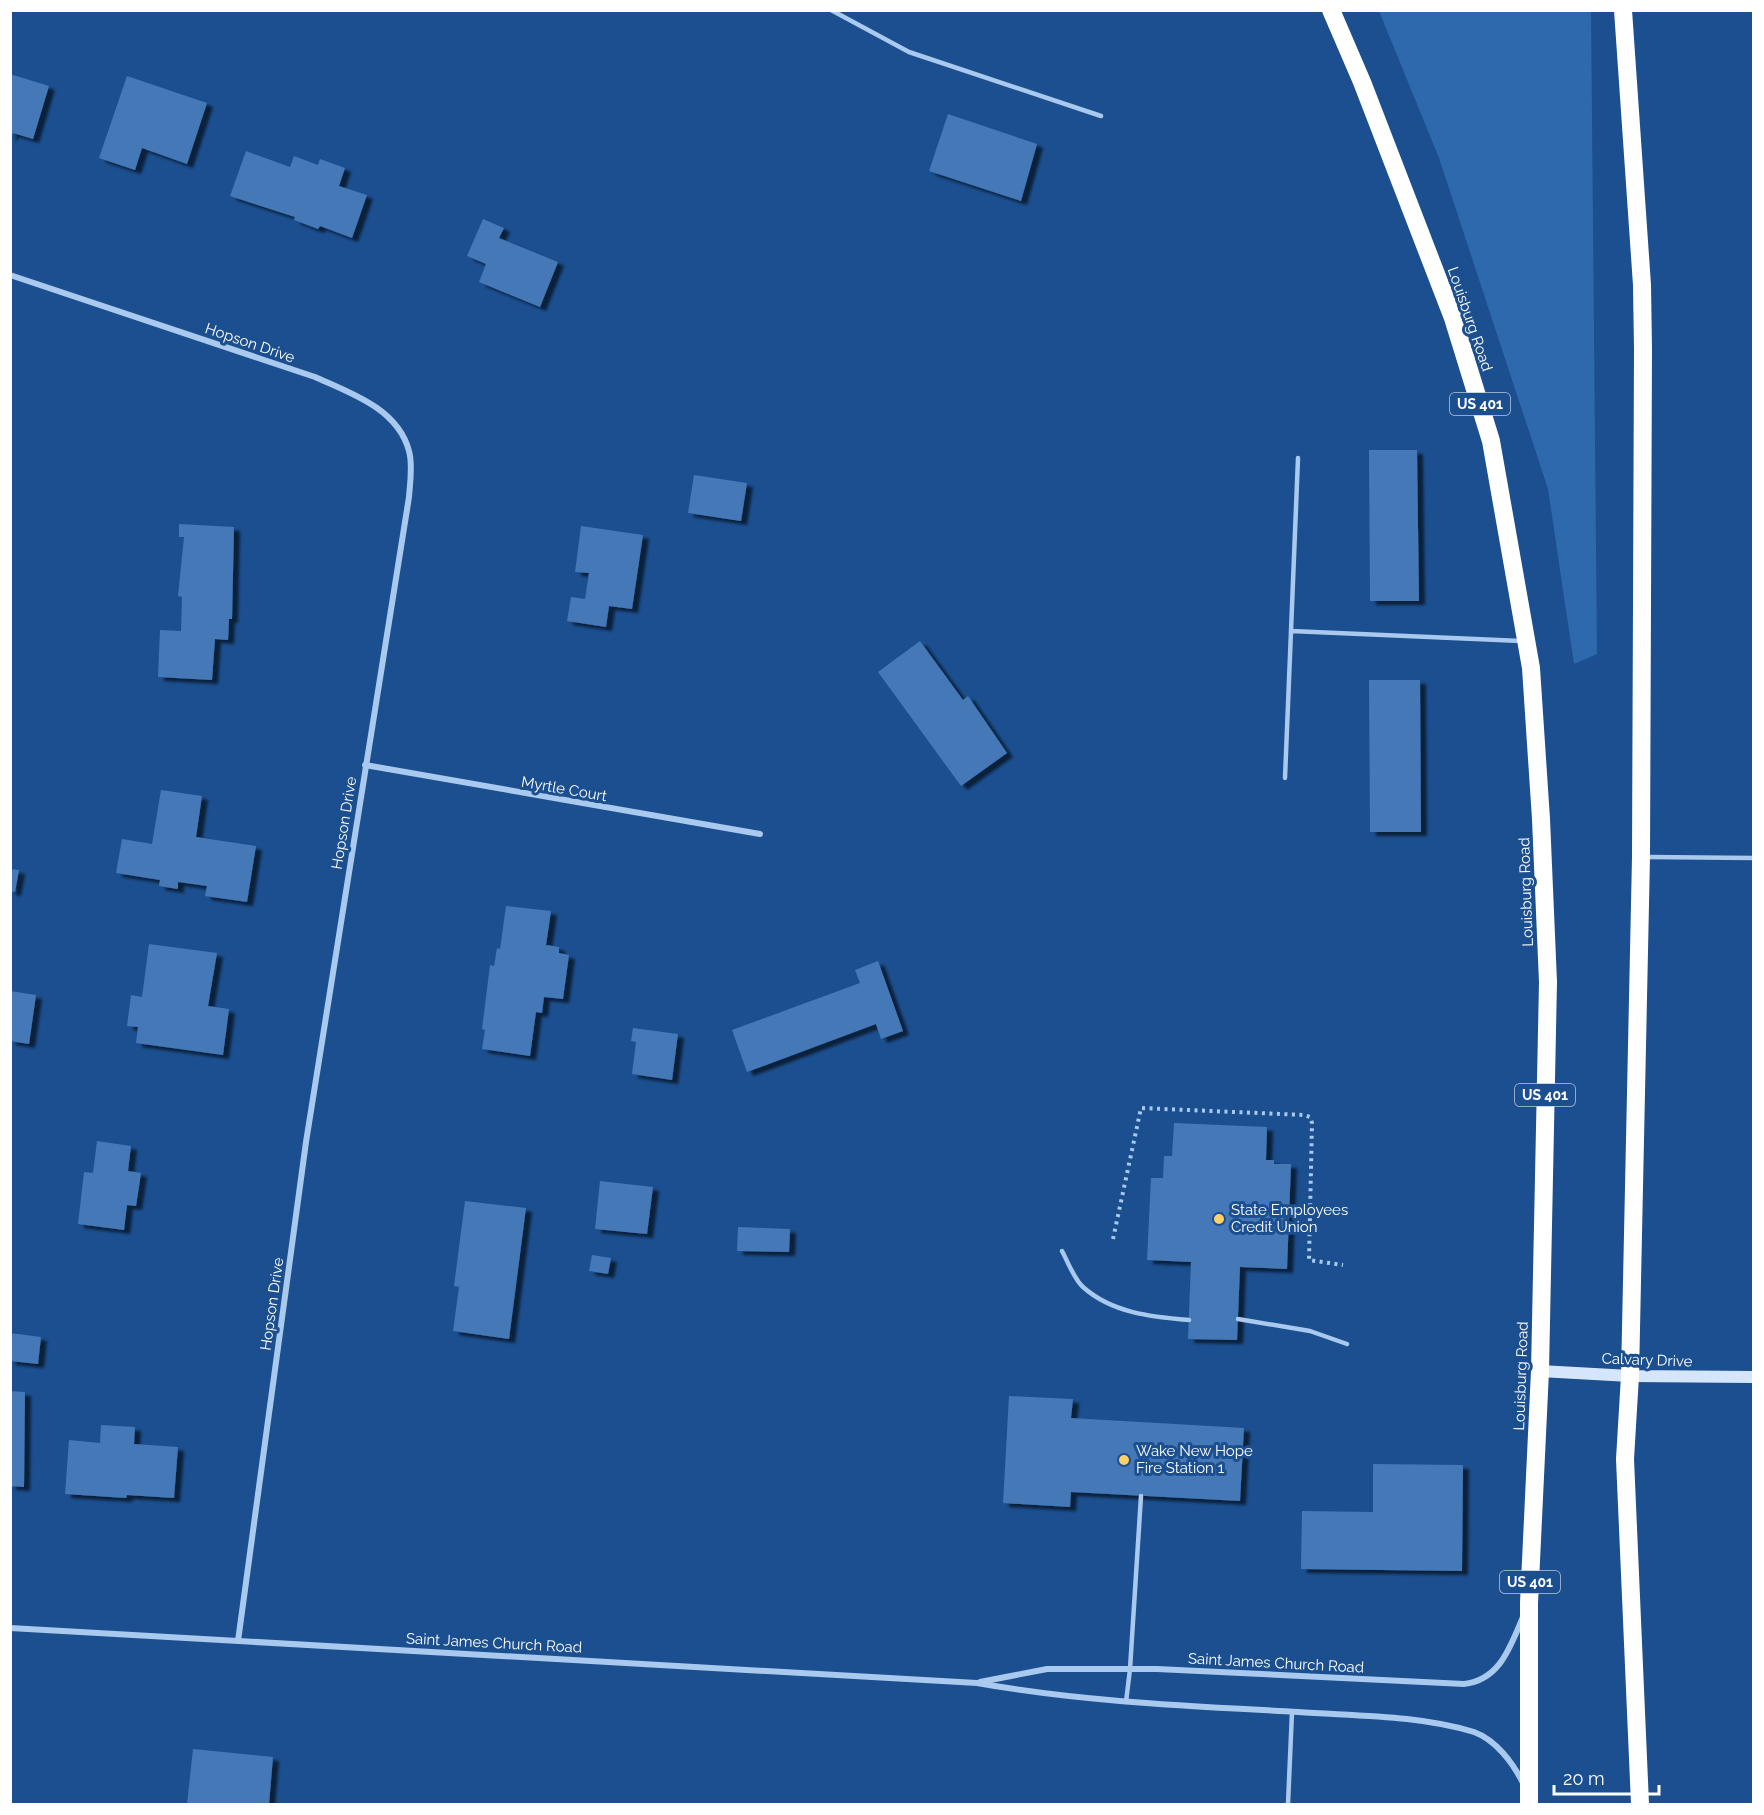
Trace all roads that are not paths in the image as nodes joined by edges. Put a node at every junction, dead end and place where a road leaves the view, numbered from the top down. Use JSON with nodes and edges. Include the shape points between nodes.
{"nodes":[{"id":1,"x":831,"y":10,"type":"edge"},
{"id":2,"x":1331,"y":10,"type":"edge"},
{"id":3,"x":1623,"y":10,"type":"edge"},
{"id":4,"x":1101,"y":116,"type":"dead end"},
{"id":5,"x":10,"y":275,"type":"edge"},
{"id":6,"x":1298,"y":458,"type":"dead end"},
{"id":7,"x":1291,"y":631,"type":"junction"},
{"id":8,"x":1527,"y":642,"type":"junction"},
{"id":9,"x":365,"y":765,"type":"junction"},
{"id":10,"x":1285,"y":778,"type":"dead end"},
{"id":11,"x":760,"y":834,"type":"dead end"},
{"id":12,"x":1641,"y":857,"type":"junction"},
{"id":13,"x":1754,"y":858,"type":"edge"},
{"id":14,"x":1062,"y":1251,"type":"dead end"},
{"id":15,"x":1238,"y":1319,"type":"dead end"},
{"id":16,"x":1189,"y":1320,"type":"dead end"},
{"id":17,"x":1347,"y":1344,"type":"dead end"},
{"id":18,"x":1540,"y":1371,"type":"junction"},
{"id":19,"x":1630,"y":1376,"type":"junction"},
{"id":20,"x":1754,"y":1377,"type":"edge"},
{"id":21,"x":1141,"y":1496,"type":"dead end"},
{"id":22,"x":1529,"y":1603,"type":"junction"},
{"id":23,"x":10,"y":1628,"type":"edge"},
{"id":24,"x":238,"y":1641,"type":"junction"},
{"id":25,"x":1130,"y":1669,"type":"junction"},
{"id":26,"x":977,"y":1683,"type":"junction"},
{"id":27,"x":1126,"y":1702,"type":"junction"},
{"id":28,"x":1292,"y":1712,"type":"junction"},
{"id":29,"x":1528,"y":1800,"type":"edge"},
{"id":30,"x":1287,"y":1804,"type":"edge"},
{"id":31,"x":1640,"y":1804,"type":"edge"}],
"edges":[{"from":1,"to":4,"type":"lane","via":[[909,52]]},
{"from":2,"to":8,"type":"highway","name":"Louisburg Road","number":"US 401","via":[[1457,329],[1491,441]]},
{"from":3,"to":12,"type":"highway","via":[[1642,285]]},
{"from":5,"to":9,"type":"street","name":"Hopson Drive","via":[[315,377],[376,407],[403,434],[410,454],[410,497]]},
{"from":6,"to":7,"type":"lane"},
{"from":7,"to":8,"type":"lane"},
{"from":7,"to":10,"type":"lane"},
{"from":8,"to":18,"type":"highway","name":"Louisburg Road","number":"US 401","via":[[1540,799],[1548,982]]},
{"from":9,"to":11,"type":"street","name":"Myrtle Court"},
{"from":9,"to":24,"type":"street","name":"Hopson Drive","via":[[306,1142]]},
{"from":12,"to":13,"type":"lane"},
{"from":12,"to":19,"type":"highway"},
{"from":14,"to":16,"type":"lane","via":[[1082,1286],[1107,1304],[1150,1316]]},
{"from":15,"to":17,"type":"lane","via":[[1311,1331]]},
{"from":18,"to":19,"type":"street","name":"Calvary Drive"},
{"from":18,"to":22,"type":"highway","name":"Louisburg Road","number":"US 401"},
{"from":19,"to":20,"type":"street","name":"Calvary Drive"},
{"from":19,"to":31,"type":"highway","via":[[1625,1459]]},
{"from":21,"to":25,"type":"lane"},
{"from":22,"to":25,"type":"street","name":"Saint James Church Road","via":[[1505,1658],[1493,1673],[1477,1683]]},
{"from":22,"to":29,"type":"highway","name":"Louisburg Road","number":"US 401"},
{"from":23,"to":24,"type":"street","name":"Saint James Church Road"},
{"from":24,"to":26,"type":"street","name":"Saint James Church Road"},
{"from":25,"to":26,"type":"street","name":"Saint James Church Road","via":[[1047,1669]]},
{"from":25,"to":27,"type":"lane"},
{"from":26,"to":27,"type":"street","name":"Saint James Church Road","via":[[1050,1696]]},
{"from":27,"to":28,"type":"street","name":"Saint James Church Road"},
{"from":28,"to":29,"type":"street","name":"Saint James Church Road","via":[[1376,1717],[1475,1733],[1491,1742],[1517,1771]]},
{"from":28,"to":30,"type":"lane"}]}
